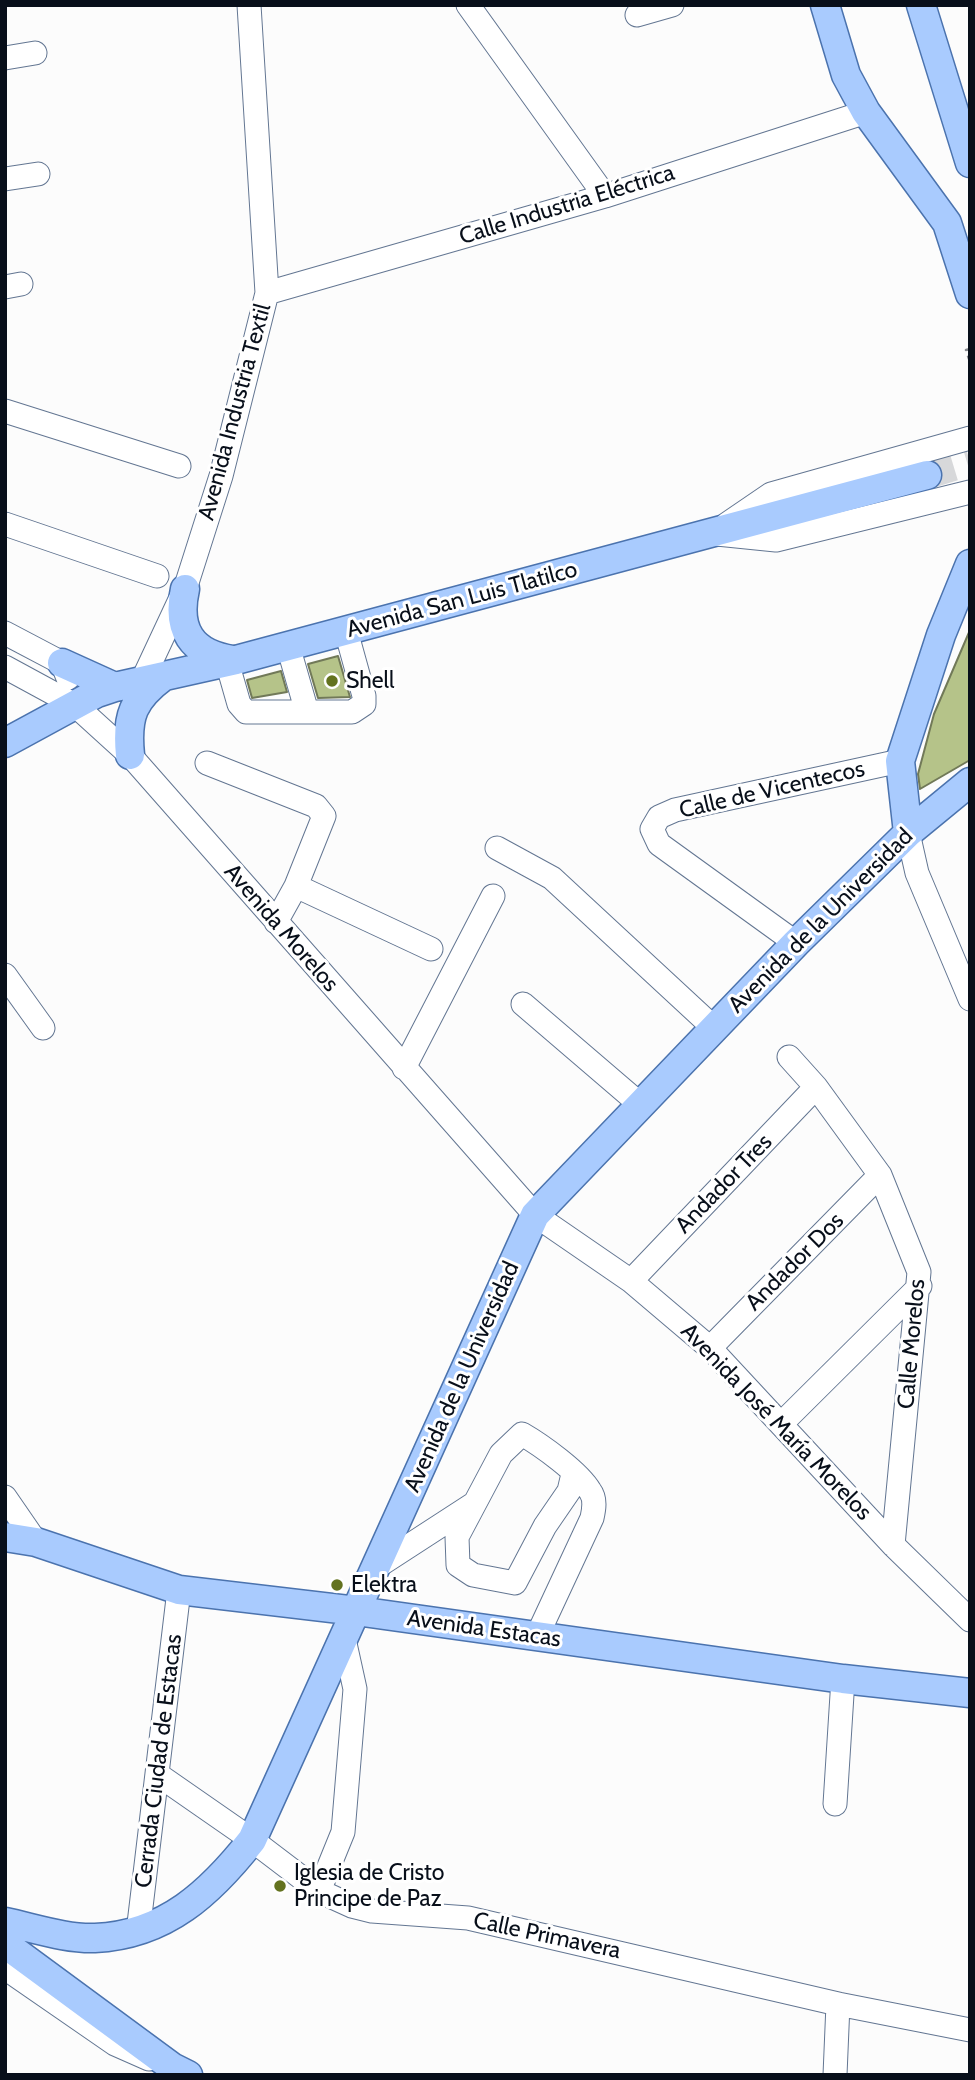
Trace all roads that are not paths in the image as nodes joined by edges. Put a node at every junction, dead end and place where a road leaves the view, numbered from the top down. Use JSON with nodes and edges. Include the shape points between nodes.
{"nodes":[{"id":1,"x":249,"y":5,"type":"edge"},
{"id":2,"x":468,"y":5,"type":"edge"},
{"id":3,"x":672,"y":5,"type":"edge"},
{"id":4,"x":825,"y":5,"type":"edge"},
{"id":5,"x":921,"y":5,"type":"edge"},
{"id":6,"x":637,"y":15,"type":"dead end"},
{"id":7,"x":35,"y":53,"type":"dead end"},
{"id":8,"x":5,"y":58,"type":"edge"},
{"id":9,"x":866,"y":112,"type":"junction"},
{"id":10,"x":970,"y":163,"type":"edge"},
{"id":11,"x":38,"y":174,"type":"dead end"},
{"id":12,"x":5,"y":178,"type":"edge"},
{"id":13,"x":605,"y":196,"type":"junction"},
{"id":14,"x":959,"y":222,"type":"edge"},
{"id":15,"x":267,"y":293,"type":"junction"},
{"id":16,"x":970,"y":294,"type":"edge"},
{"id":17,"x":5,"y":411,"type":"edge"},
{"id":18,"x":970,"y":438,"type":"edge"},
{"id":19,"x":179,"y":466,"type":"dead end"},
{"id":20,"x":926,"y":475,"type":"tunnel mouth"},
{"id":21,"x":970,"y":492,"type":"edge"},
{"id":22,"x":5,"y":524,"type":"edge"},
{"id":23,"x":713,"y":534,"type":"junction"},
{"id":24,"x":970,"y":564,"type":"edge"},
{"id":25,"x":157,"y":576,"type":"dead end"},
{"id":26,"x":185,"y":589,"type":"junction"},
{"id":27,"x":346,"y":631,"type":"junction"},
{"id":28,"x":5,"y":633,"type":"edge"},
{"id":29,"x":288,"y":646,"type":"junction"},
{"id":30,"x":231,"y":661,"type":"junction"},
{"id":31,"x":62,"y":663,"type":"junction"},
{"id":32,"x":5,"y":667,"type":"edge"},
{"id":33,"x":140,"y":681,"type":"junction"},
{"id":34,"x":75,"y":705,"type":"junction"},
{"id":35,"x":307,"y":712,"type":"junction"},
{"id":36,"x":5,"y":743,"type":"edge"},
{"id":37,"x":130,"y":755,"type":"junction"},
{"id":38,"x":900,"y":761,"type":"junction"},
{"id":39,"x":207,"y":763,"type":"dead end"},
{"id":40,"x":970,"y":782,"type":"edge"},
{"id":41,"x":908,"y":832,"type":"junction"},
{"id":42,"x":497,"y":848,"type":"dead end"},
{"id":43,"x":296,"y":886,"type":"junction"},
{"id":44,"x":493,"y":896,"type":"dead end"},
{"id":45,"x":276,"y":922,"type":"junction"},
{"id":46,"x":796,"y":943,"type":"junction"},
{"id":47,"x":431,"y":949,"type":"dead end"},
{"id":48,"x":5,"y":975,"type":"edge"},
{"id":49,"x":970,"y":999,"type":"edge"},
{"id":50,"x":523,"y":1004,"type":"dead end"},
{"id":51,"x":43,"y":1028,"type":"dead end"},
{"id":52,"x":715,"y":1029,"type":"junction"},
{"id":53,"x":789,"y":1057,"type":"dead end"},
{"id":54,"x":404,"y":1068,"type":"junction"},
{"id":55,"x":816,"y":1087,"type":"junction"},
{"id":56,"x":642,"y":1106,"type":"junction"},
{"id":57,"x":880,"y":1175,"type":"junction"},
{"id":58,"x":535,"y":1215,"type":"junction"},
{"id":59,"x":631,"y":1281,"type":"junction"},
{"id":60,"x":920,"y":1286,"type":"junction"},
{"id":61,"x":710,"y":1348,"type":"junction"},
{"id":62,"x":781,"y":1424,"type":"junction"},
{"id":63,"x":573,"y":1474,"type":"junction"},
{"id":64,"x":5,"y":1497,"type":"edge"},
{"id":65,"x":475,"y":1503,"type":"junction"},
{"id":66,"x":5,"y":1537,"type":"edge"},
{"id":67,"x":36,"y":1542,"type":"junction"},
{"id":68,"x":893,"y":1545,"type":"junction"},
{"id":69,"x":378,"y":1566,"type":"junction"},
{"id":70,"x":180,"y":1590,"type":"junction"},
{"id":71,"x":357,"y":1611,"type":"junction"},
{"id":72,"x":970,"y":1620,"type":"edge"},
{"id":73,"x":537,"y":1636,"type":"junction"},
{"id":74,"x":344,"y":1639,"type":"junction"},
{"id":75,"x":843,"y":1679,"type":"junction"},
{"id":76,"x":970,"y":1693,"type":"edge"},
{"id":77,"x":157,"y":1774,"type":"junction"},
{"id":78,"x":835,"y":1804,"type":"dead end"},
{"id":79,"x":252,"y":1840,"type":"junction"},
{"id":80,"x":319,"y":1891,"type":"junction"},
{"id":81,"x":5,"y":1922,"type":"edge"},
{"id":82,"x":138,"y":1932,"type":"junction"},
{"id":83,"x":5,"y":1944,"type":"edge"},
{"id":84,"x":5,"y":1968,"type":"edge"},
{"id":85,"x":838,"y":2004,"type":"junction"},
{"id":86,"x":970,"y":2030,"type":"edge"},
{"id":87,"x":180,"y":2071,"type":"edge"},
{"id":88,"x":835,"y":2075,"type":"edge"}],
"edges":[{"from":1,"to":15,"type":"street","name":"Avenida Industria Textil"},
{"from":2,"to":13,"type":"street"},
{"from":3,"to":6,"type":"street"},
{"from":4,"to":9,"type":"main road","via":[[846,75]]},
{"from":5,"to":10,"type":"main road"},
{"from":7,"to":8,"type":"street"},
{"from":9,"to":13,"type":"street","name":"Calle Industria Eléctrica"},
{"from":9,"to":14,"type":"main road"},
{"from":11,"to":12,"type":"street"},
{"from":13,"to":15,"type":"street","name":"Calle Industria Eléctrica"},
{"from":14,"to":16,"type":"main road"},
{"from":15,"to":26,"type":"street","name":"Avenida Industria Textil","via":[[221,476]]},
{"from":17,"to":19,"type":"street"},
{"from":18,"to":23,"type":"street","via":[[771,494]]},
{"from":20,"to":23,"type":"main road","name":"Avenida San Luis Tlatilco"},
{"from":21,"to":23,"type":"street","via":[[776,540]]},
{"from":22,"to":25,"type":"street"},
{"from":23,"to":27,"type":"main road","name":"Avenida San Luis Tlatilco"},
{"from":24,"to":38,"type":"main road","via":[[941,635]]},
{"from":26,"to":30,"type":"main road","via":[[180,609],[185,630],[197,647]]},
{"from":26,"to":33,"type":"street","name":"Avenida Industria Textil"},
{"from":27,"to":29,"type":"main road","name":"Avenida San Luis Tlatilco"},
{"from":27,"to":35,"type":"street","via":[[364,704],[352,712]]},
{"from":28,"to":31,"type":"street"},
{"from":29,"to":30,"type":"main road","name":"Avenida San Luis Tlatilco"},
{"from":29,"to":35,"type":"street"},
{"from":30,"to":33,"type":"main road","name":"Avenida San Luis Tlatilco"},
{"from":30,"to":35,"type":"street","via":[[239,704],[246,712]]},
{"from":31,"to":33,"type":"main road"},
{"from":31,"to":34,"type":"street"},
{"from":32,"to":34,"type":"street","name":"Avenida Morelos"},
{"from":33,"to":34,"type":"main road","name":"Avenida San Luis Tlatilco"},
{"from":33,"to":37,"type":"main road","via":[[146,690],[133,709],[127,732]]},
{"from":34,"to":36,"type":"main road","name":"Avenida San Luis Tlatilco"},
{"from":34,"to":37,"type":"street","name":"Avenida Morelos"},
{"from":37,"to":45,"type":"street","name":"Avenida Morelos"},
{"from":38,"to":41,"type":"main road"},
{"from":38,"to":46,"type":"street","name":"Calle de Vicentecos","via":[[675,810],[659,817],[652,829],[659,844]]},
{"from":39,"to":43,"type":"street","via":[[321,810],[323,823]]},
{"from":40,"to":41,"type":"main road","name":"Avenida de la Universidad"},
{"from":41,"to":46,"type":"main road","name":"Avenida de la Universidad"},
{"from":41,"to":49,"type":"street","via":[[917,873]]},
{"from":42,"to":52,"type":"street","via":[[552,878]]},
{"from":43,"to":45,"type":"street"},
{"from":43,"to":47,"type":"street"},
{"from":44,"to":54,"type":"street"},
{"from":45,"to":54,"type":"street","name":"Avenida Morelos"},
{"from":46,"to":52,"type":"main road","name":"Avenida de la Universidad"},
{"from":48,"to":51,"type":"street"},
{"from":50,"to":56,"type":"street"},
{"from":52,"to":56,"type":"main road","name":"Avenida de la Universidad"},
{"from":53,"to":55,"type":"street","name":"Calle Morelos"},
{"from":54,"to":58,"type":"street","name":"Avenida Morelos"},
{"from":55,"to":57,"type":"street","name":"Calle Morelos"},
{"from":55,"to":59,"type":"street","name":"Andador Tres"},
{"from":56,"to":58,"type":"main road","name":"Avenida de la Universidad"},
{"from":57,"to":60,"type":"street","name":"Calle Morelos","via":[[915,1258]]},
{"from":57,"to":61,"type":"street","name":"Andador Dos"},
{"from":58,"to":59,"type":"street","name":"Avenida José María Morelos"},
{"from":58,"to":69,"type":"main road","name":"Avenida de la Universidad"},
{"from":59,"to":61,"type":"street","name":"Avenida José María Morelos"},
{"from":60,"to":62,"type":"street"},
{"from":60,"to":68,"type":"street","name":"Calle Morelos"},
{"from":61,"to":62,"type":"street","name":"Avenida José María Morelos"},
{"from":62,"to":68,"type":"street","name":"Avenida José María Morelos"},
{"from":63,"to":65,"type":"street","via":[[522,1434],[501,1454]]},
{"from":63,"to":65,"type":"street","via":[[569,1491],[515,1583],[473,1575],[458,1565],[457,1537]]},
{"from":63,"to":73,"type":"street","via":[[590,1490],[592,1518]]},
{"from":64,"to":67,"type":"street"},
{"from":65,"to":69,"type":"street"},
{"from":66,"to":67,"type":"main road","name":"Avenida Estacas"},
{"from":67,"to":70,"type":"main road","name":"Avenida Estacas"},
{"from":68,"to":72,"type":"street","name":"Avenida José María Morelos"},
{"from":69,"to":71,"type":"main road","name":"Avenida de la Universidad"},
{"from":70,"to":71,"type":"main road","name":"Avenida Estacas"},
{"from":70,"to":77,"type":"street","name":"Cerrada Ciudad de Estacas"},
{"from":71,"to":73,"type":"main road","name":"Avenida Estacas"},
{"from":71,"to":74,"type":"main road","name":"Avenida de la Universidad"},
{"from":73,"to":75,"type":"main road","name":"Avenida Estacas"},
{"from":74,"to":79,"type":"main road","name":"Avenida de la Universidad"},
{"from":74,"to":80,"type":"street","via":[[355,1689],[343,1832]]},
{"from":75,"to":76,"type":"main road","name":"Avenida Estacas"},
{"from":75,"to":78,"type":"street"},
{"from":77,"to":79,"type":"street","name":"Calle Primavera"},
{"from":77,"to":82,"type":"street","name":"Cerrada Ciudad de Estacas"},
{"from":79,"to":80,"type":"street","name":"Calle Primavera"},
{"from":79,"to":82,"type":"main road","name":"Avenida de la Universidad","via":[[220,1880],[189,1906]]},
{"from":80,"to":85,"type":"street","name":"Calle Primavera","via":[[372,1911],[468,1918]]},
{"from":81,"to":82,"type":"main road","name":"Avenida de la Universidad","via":[[93,1938]]},
{"from":83,"to":87,"type":"main road"},
{"from":84,"to":87,"type":"street","via":[[115,2044]]},
{"from":85,"to":86,"type":"street","name":"Calle Primavera"},
{"from":85,"to":88,"type":"street"}]}
